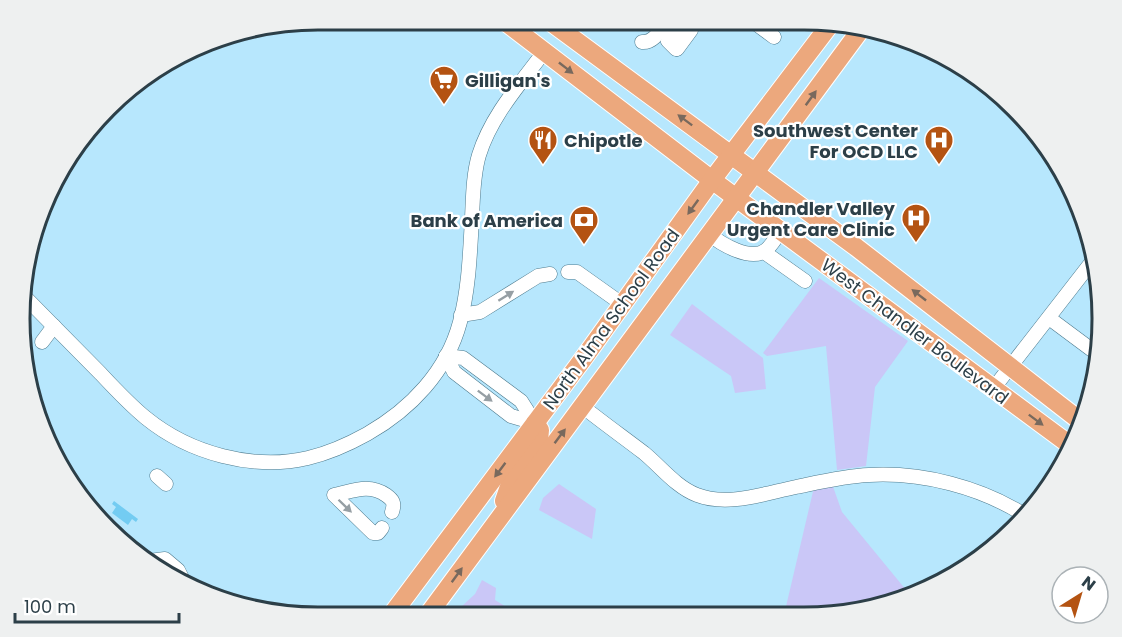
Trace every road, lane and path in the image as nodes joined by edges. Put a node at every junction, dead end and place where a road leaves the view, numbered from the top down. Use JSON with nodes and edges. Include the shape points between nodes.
{"nodes":[{"id":1,"x":516,"y":30,"type":"edge"},
{"id":2,"x":562,"y":30,"type":"edge"},
{"id":3,"x":660,"y":30,"type":"edge"},
{"id":4,"x":683,"y":30,"type":"edge"},
{"id":5,"x":764,"y":30,"type":"edge"},
{"id":6,"x":825,"y":31,"type":"edge"},
{"id":7,"x":857,"y":35,"type":"edge"},
{"id":8,"x":774,"y":38,"type":"dead end"},
{"id":9,"x":642,"y":42,"type":"dead end"},
{"id":10,"x":676,"y":49,"type":"dead end"},
{"id":11,"x":544,"y":52,"type":"junction"},
{"id":12,"x":731,"y":155,"type":"junction"},
{"id":13,"x":755,"y":172,"type":"junction"},
{"id":14,"x":712,"y":180,"type":"junction"},
{"id":15,"x":736,"y":198,"type":"junction"},
{"id":16,"x":781,"y":231,"type":"junction"},
{"id":17,"x":709,"y":234,"type":"junction"},
{"id":18,"x":764,"y":252,"type":"junction"},
{"id":19,"x":568,"y":272,"type":"dead end"},
{"id":20,"x":1088,"y":272,"type":"edge"},
{"id":21,"x":549,"y":274,"type":"dead end"},
{"id":22,"x":806,"y":281,"type":"dead end"},
{"id":23,"x":31,"y":304,"type":"edge"},
{"id":24,"x":622,"y":304,"type":"junction"},
{"id":25,"x":461,"y":315,"type":"junction"},
{"id":26,"x":1048,"y":318,"type":"junction"},
{"id":27,"x":54,"y":326,"type":"junction"},
{"id":28,"x":42,"y":342,"type":"dead end"},
{"id":29,"x":1090,"y":349,"type":"edge"},
{"id":30,"x":446,"y":356,"type":"junction"},
{"id":31,"x":1010,"y":367,"type":"junction"},
{"id":32,"x":993,"y":388,"type":"junction"},
{"id":33,"x":582,"y":406,"type":"junction"},
{"id":34,"x":1075,"y":417,"type":"edge"},
{"id":35,"x":535,"y":423,"type":"junction"},
{"id":36,"x":1064,"y":442,"type":"edge"},
{"id":37,"x":1018,"y":511,"type":"edge"},
{"id":38,"x":392,"y":512,"type":"dead end"},
{"id":39,"x":497,"y":520,"type":"junction"},
{"id":40,"x":382,"y":528,"type":"dead end"},
{"id":41,"x":162,"y":560,"type":"edge"},
{"id":42,"x":178,"y":570,"type":"edge"},
{"id":43,"x":397,"y":607,"type":"edge"},
{"id":44,"x":434,"y":607,"type":"edge"}],
"edges":[{"from":1,"to":11,"type":"main road","name":"West Chandler Boulevard"},
{"from":12,"to":2,"type":"main road","name":"West Chandler Boulevard","one_way":true},
{"from":3,"to":9,"type":"street","via":[[654,39]]},
{"from":4,"to":10,"type":"street","via":[[669,37]]},
{"from":5,"to":8,"type":"street"},
{"from":6,"to":12,"type":"main road","name":"North Alma School Road"},
{"from":13,"to":7,"type":"main road","name":"North Alma School Road","one_way":true},
{"from":11,"to":14,"type":"main road","name":"West Chandler Boulevard","one_way":true},
{"from":11,"to":25,"type":"street","via":[[494,120],[479,156]]},
{"from":12,"to":13,"type":"main road","name":"West Chandler Boulevard"},
{"from":12,"to":14,"type":"main road","name":"North Alma School Road"},
{"from":13,"to":15,"type":"main road","name":"North Alma School Road"},
{"from":31,"to":13,"type":"main road","name":"West Chandler Boulevard","one_way":true},
{"from":14,"to":15,"type":"main road","name":"West Chandler Boulevard"},
{"from":14,"to":24,"type":"main road","name":"North Alma School Road","one_way":true},
{"from":15,"to":16,"type":"main road","name":"West Chandler Boulevard"},
{"from":15,"to":17,"type":"main road","name":"North Alma School Road"},
{"from":16,"to":18,"type":"street"},
{"from":16,"to":32,"type":"main road","name":"West Chandler Boulevard"},
{"from":17,"to":18,"type":"street","via":[[722,245],[753,255]]},
{"from":17,"to":33,"type":"main road","name":"North Alma School Road"},
{"from":18,"to":22,"type":"street"},
{"from":19,"to":24,"type":"street","via":[[577,272]]},
{"from":20,"to":26,"type":"street"},
{"from":25,"to":21,"type":"street","one_way":true,"via":[[480,312],[538,276]]},
{"from":23,"to":27,"type":"street"},
{"from":24,"to":35,"type":"main road","name":"North Alma School Road"},
{"from":25,"to":30,"type":"street"},
{"from":26,"to":29,"type":"street"},
{"from":26,"to":31,"type":"street"},
{"from":27,"to":28,"type":"street"},
{"from":27,"to":30,"type":"street","via":[[130,405],[165,432],[211,453],[254,461],[308,458],[348,444],[385,424],[424,389]]},
{"from":30,"to":35,"type":"street","via":[[463,358],[521,401]]},
{"from":31,"to":32,"type":"street"},
{"from":31,"to":34,"type":"main road","name":"West Chandler Boulevard"},
{"from":32,"to":36,"type":"main road","name":"West Chandler Boulevard","one_way":true},
{"from":33,"to":37,"type":"street","via":[[697,495],[739,499],[867,475],[901,476],[975,490]]},
{"from":39,"to":33,"type":"main road","name":"North Alma School Road","one_way":true},
{"from":35,"to":39,"type":"main road","via":[[540,430],[539,441],[512,478]]},
{"from":35,"to":43,"type":"main road","name":"North Alma School Road","one_way":true},
{"from":38,"to":40,"type":"street","one_way":true,"via":[[391,498],[377,489],[366,487],[334,495],[373,533]]},
{"from":44,"to":39,"type":"main road","name":"North Alma School Road","one_way":true},
{"from":41,"to":42,"type":"street"}]}
